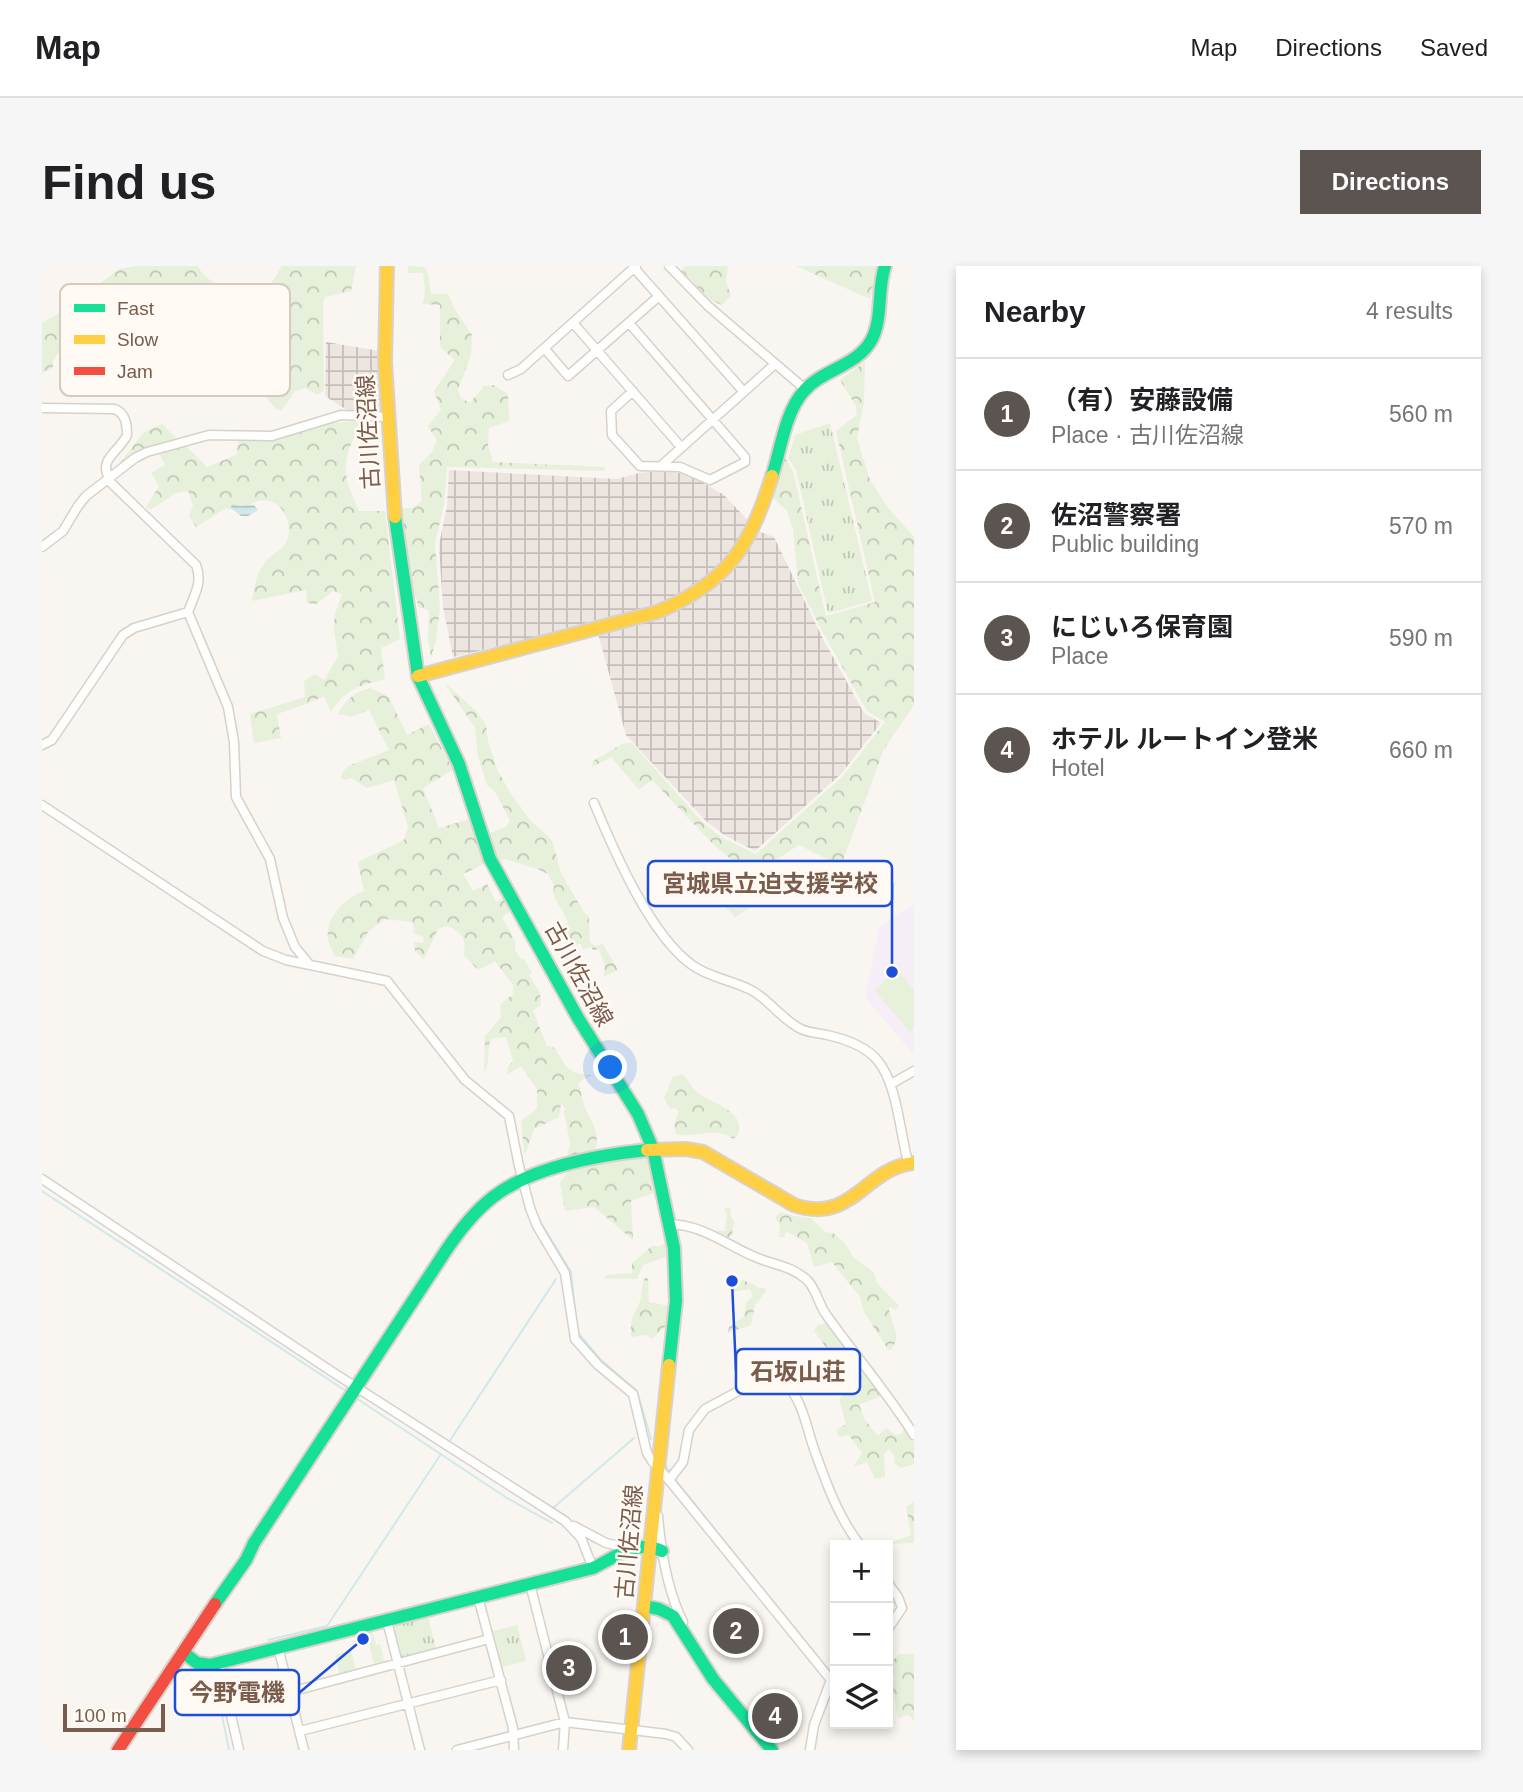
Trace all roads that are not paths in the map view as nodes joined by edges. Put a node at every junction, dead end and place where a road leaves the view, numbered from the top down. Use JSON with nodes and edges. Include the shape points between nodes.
{"nodes":[{"id":1,"x":387,"y":266,"type":"edge"},
{"id":2,"x":669,"y":266,"type":"edge"},
{"id":3,"x":885,"y":266,"type":"edge"},
{"id":4,"x":635,"y":267,"type":"edge"},
{"id":5,"x":659,"y":296,"type":"junction"},
{"id":6,"x":629,"y":323,"type":"junction"},
{"id":7,"x":574,"y":324,"type":"junction"},
{"id":8,"x":545,"y":349,"type":"junction"},
{"id":9,"x":597,"y":351,"type":"junction"},
{"id":10,"x":775,"y":364,"type":"junction"},
{"id":11,"x":508,"y":376,"type":"dead end"},
{"id":12,"x":805,"y":388,"type":"junction"},
{"id":13,"x":633,"y":391,"type":"junction"},
{"id":14,"x":744,"y":392,"type":"junction"},
{"id":15,"x":42,"y":408,"type":"edge"},
{"id":16,"x":387,"y":417,"type":"junction"},
{"id":17,"x":713,"y":419,"type":"junction"},
{"id":18,"x":681,"y":447,"type":"junction"},
{"id":19,"x":662,"y":465,"type":"junction"},
{"id":20,"x":108,"y":479,"type":"junction"},
{"id":21,"x":42,"y":547,"type":"edge"},
{"id":22,"x":188,"y":612,"type":"junction"},
{"id":23,"x":418,"y":676,"type":"junction"},
{"id":24,"x":42,"y":745,"type":"edge"},
{"id":25,"x":594,"y":803,"type":"dead end"},
{"id":26,"x":42,"y":805,"type":"edge"},
{"id":27,"x":309,"y":964,"type":"junction"},
{"id":28,"x":914,"y":1071,"type":"edge"},
{"id":29,"x":891,"y":1084,"type":"junction"},
{"id":30,"x":653,"y":1149,"type":"junction"},
{"id":31,"x":911,"y":1163,"type":"edge"},
{"id":32,"x":42,"y":1179,"type":"edge"},
{"id":33,"x":522,"y":1179,"type":"junction"},
{"id":34,"x":668,"y":1224,"type":"junction"},
{"id":35,"x":356,"y":1387,"type":"junction"},
{"id":36,"x":914,"y":1435,"type":"edge"},
{"id":37,"x":666,"y":1476,"type":"junction"},
{"id":38,"x":565,"y":1521,"type":"junction"},
{"id":39,"x":857,"y":1540,"type":"edge"},
{"id":40,"x":630,"y":1548,"type":"junction"},
{"id":41,"x":655,"y":1549,"type":"junction"},
{"id":42,"x":593,"y":1568,"type":"junction"},
{"id":43,"x":530,"y":1584,"type":"junction"},
{"id":44,"x":893,"y":1590,"type":"edge"},
{"id":45,"x":478,"y":1597,"type":"junction"},
{"id":46,"x":644,"y":1606,"type":"junction"},
{"id":47,"x":387,"y":1620,"type":"junction"},
{"id":48,"x":893,"y":1622,"type":"edge"},
{"id":49,"x":489,"y":1639,"type":"junction"},
{"id":50,"x":278,"y":1647,"type":"junction"},
{"id":51,"x":694,"y":1647,"type":"junction"},
{"id":52,"x":184,"y":1653,"type":"junction"},
{"id":53,"x":219,"y":1663,"type":"junction"},
{"id":54,"x":398,"y":1664,"type":"junction"},
{"id":55,"x":830,"y":1673,"type":"edge"},
{"id":56,"x":501,"y":1680,"type":"junction"},
{"id":57,"x":830,"y":1685,"type":"edge"},
{"id":58,"x":290,"y":1692,"type":"junction"},
{"id":59,"x":408,"y":1704,"type":"junction"},
{"id":60,"x":565,"y":1722,"type":"junction"},
{"id":61,"x":631,"y":1730,"type":"junction"},
{"id":62,"x":300,"y":1731,"type":"junction"},
{"id":63,"x":514,"y":1735,"type":"junction"},
{"id":64,"x":118,"y":1750,"type":"edge"},
{"id":65,"x":240,"y":1750,"type":"edge"},
{"id":66,"x":304,"y":1750,"type":"edge"},
{"id":67,"x":420,"y":1750,"type":"edge"},
{"id":68,"x":457,"y":1750,"type":"edge"},
{"id":69,"x":514,"y":1750,"type":"edge"},
{"id":70,"x":563,"y":1750,"type":"edge"},
{"id":71,"x":629,"y":1750,"type":"edge"},
{"id":72,"x":688,"y":1750,"type":"edge"},
{"id":73,"x":772,"y":1750,"type":"edge"},
{"id":74,"x":810,"y":1750,"type":"edge"}],
"edges":[{"from":1,"to":16,"type":"street","name":"古川佐沼線"},
{"from":2,"to":10,"type":"street"},
{"from":3,"to":12,"type":"street","via":[[871,341],[860,354]]},
{"from":4,"to":5,"type":"street"},
{"from":4,"to":7,"type":"street"},
{"from":5,"to":6,"type":"street"},
{"from":5,"to":14,"type":"street"},
{"from":6,"to":9,"type":"street"},
{"from":6,"to":17,"type":"street"},
{"from":7,"to":8,"type":"street"},
{"from":7,"to":9,"type":"street"},
{"from":8,"to":9,"type":"street","via":[[568,376]]},
{"from":8,"to":11,"type":"street"},
{"from":9,"to":13,"type":"street"},
{"from":10,"to":12,"type":"street"},
{"from":10,"to":14,"type":"street"},
{"from":12,"to":23,"type":"street","via":[[793,411],[757,523],[733,560],[710,584],[657,612]]},
{"from":13,"to":18,"type":"street"},
{"from":13,"to":19,"type":"street","via":[[611,411],[612,435],[640,466]]},
{"from":14,"to":17,"type":"street"},
{"from":15,"to":20,"type":"street","via":[[120,411],[127,435],[106,461]]},
{"from":16,"to":20,"type":"street","via":[[341,415],[272,436],[189,439],[135,458]]},
{"from":16,"to":23,"type":"street","name":"古川佐沼線","via":[[394,517]]},
{"from":17,"to":18,"type":"street"},
{"from":17,"to":19,"type":"street","via":[[745,457],[745,463],[710,480]]},
{"from":18,"to":19,"type":"street"},
{"from":20,"to":21,"type":"street","via":[[82,500],[63,531]]},
{"from":20,"to":22,"type":"street","via":[[196,565],[199,583]]},
{"from":22,"to":24,"type":"street","via":[[123,635],[52,740]]},
{"from":22,"to":27,"type":"street","via":[[228,708],[236,797],[270,859],[283,918],[295,947]]},
{"from":23,"to":30,"type":"street","name":"古川佐沼線","via":[[459,764],[491,859],[578,1018],[638,1114]]},
{"from":25,"to":29,"type":"street","via":[[646,908],[682,956],[702,971],[750,989],[802,1030],[863,1048],[879,1062]]},
{"from":26,"to":27,"type":"street","via":[[254,946],[274,957]]},
{"from":27,"to":33,"type":"street","via":[[387,981],[393,987],[465,1080],[509,1115]]},
{"from":28,"to":29,"type":"street"},
{"from":29,"to":31,"type":"street"},
{"from":30,"to":31,"type":"street","via":[[672,1146],[701,1151],[786,1201],[821,1211],[894,1167]]},
{"from":30,"to":33,"type":"street","via":[[570,1163]]},
{"from":30,"to":34,"type":"street","name":"古川佐沼線"},
{"from":32,"to":35,"type":"street"},
{"from":33,"to":35,"type":"street","via":[[469,1217]]},
{"from":33,"to":37,"type":"street","via":[[537,1226],[565,1273],[575,1339],[633,1394],[648,1453]]},
{"from":34,"to":36,"type":"street","via":[[716,1236],[805,1278],[822,1309]]},
{"from":34,"to":37,"type":"street","name":"古川佐沼線","via":[[676,1264],[676,1301]]},
{"from":35,"to":38,"type":"street"},
{"from":35,"to":52,"type":"street"},
{"from":37,"to":39,"type":"street","via":[[683,1462],[689,1430],[705,1409],[761,1378],[775,1376],[786,1384],[804,1412],[840,1512]]},
{"from":37,"to":41,"type":"street","name":"古川佐沼線"},
{"from":37,"to":55,"type":"street"},
{"from":38,"to":40,"type":"street","via":[[606,1543]]},
{"from":38,"to":42,"type":"street","via":[[581,1538]]},
{"from":40,"to":41,"type":"street"},
{"from":40,"to":42,"type":"street"},
{"from":41,"to":46,"type":"street","name":"古川佐沼線"},
{"from":41,"to":51,"type":"street"},
{"from":42,"to":43,"type":"street"},
{"from":43,"to":45,"type":"street"},
{"from":43,"to":60,"type":"street"},
{"from":44,"to":48,"type":"street","via":[[902,1608]]},
{"from":45,"to":47,"type":"street"},
{"from":45,"to":49,"type":"street"},
{"from":46,"to":51,"type":"street","via":[[673,1616]]},
{"from":46,"to":61,"type":"street","name":"古川佐沼線"},
{"from":47,"to":50,"type":"street"},
{"from":47,"to":54,"type":"street"},
{"from":49,"to":54,"type":"street"},
{"from":49,"to":56,"type":"street"},
{"from":50,"to":53,"type":"street"},
{"from":50,"to":58,"type":"street"},
{"from":51,"to":73,"type":"street","via":[[713,1679]]},
{"from":52,"to":53,"type":"street","via":[[197,1663]]},
{"from":52,"to":64,"type":"street"},
{"from":53,"to":65,"type":"street"},
{"from":54,"to":58,"type":"street"},
{"from":54,"to":59,"type":"street"},
{"from":56,"to":59,"type":"street"},
{"from":56,"to":63,"type":"street"},
{"from":57,"to":74,"type":"street"},
{"from":58,"to":62,"type":"street"},
{"from":59,"to":62,"type":"street"},
{"from":59,"to":67,"type":"street"},
{"from":60,"to":61,"type":"street"},
{"from":60,"to":63,"type":"street"},
{"from":60,"to":70,"type":"street"},
{"from":61,"to":71,"type":"street","name":"古川佐沼線"},
{"from":61,"to":72,"type":"street","via":[[671,1735]]},
{"from":62,"to":66,"type":"street"},
{"from":63,"to":68,"type":"street"},
{"from":63,"to":69,"type":"street"}]}
